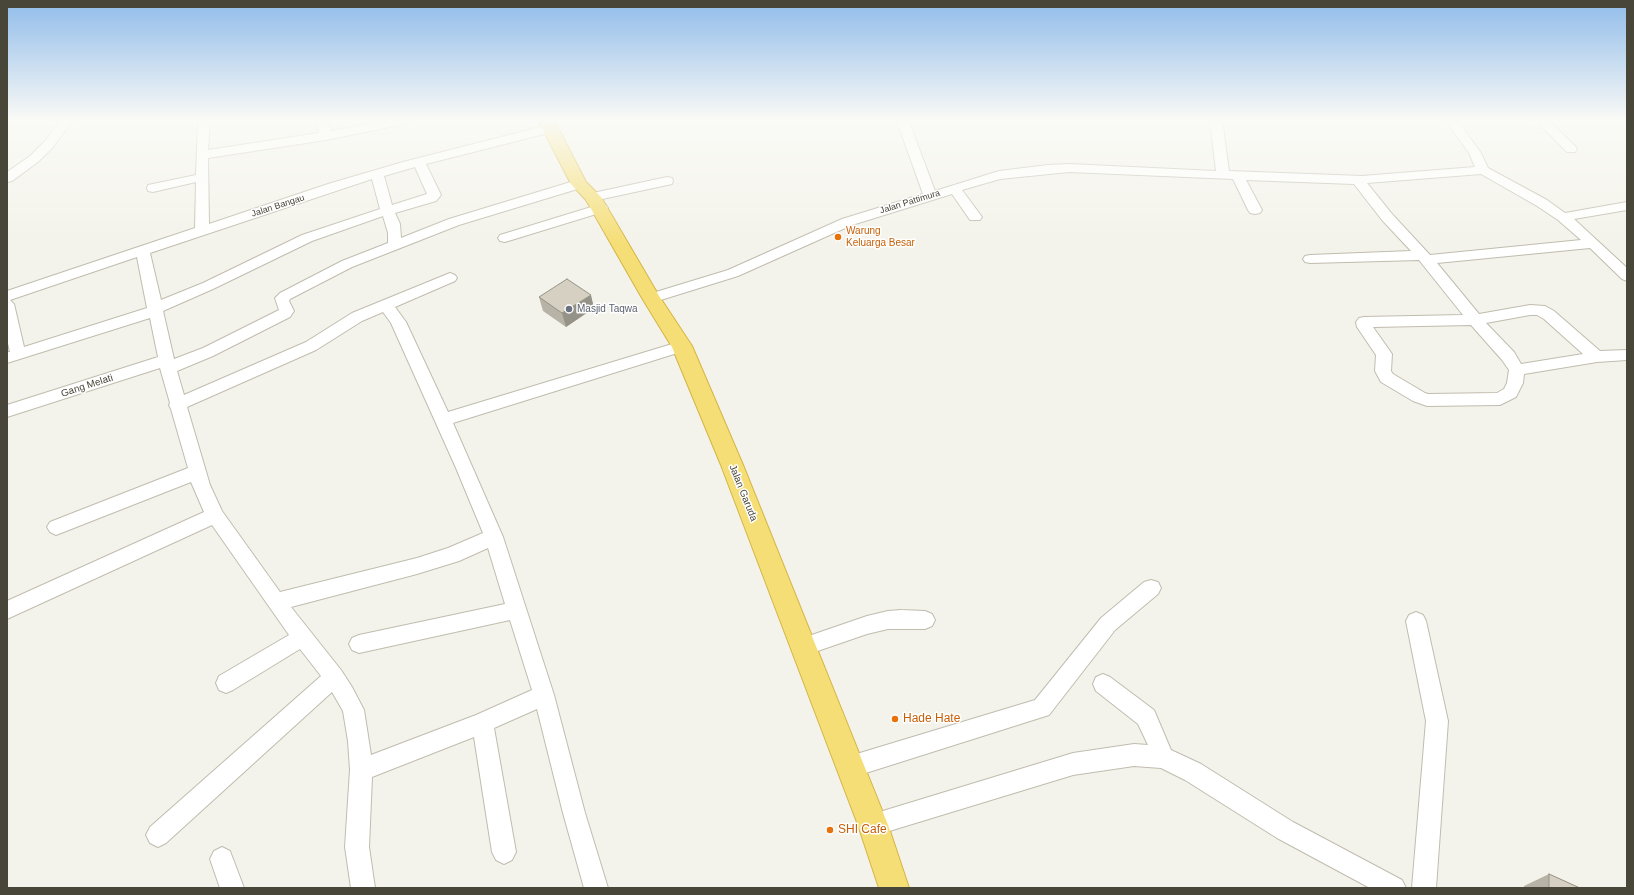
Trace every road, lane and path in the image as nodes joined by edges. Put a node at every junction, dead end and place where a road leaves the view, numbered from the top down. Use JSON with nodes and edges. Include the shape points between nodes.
{"nodes":[{"id":1,"x":30,"y":162,"type":"edge"},
{"id":2,"x":202,"y":162,"type":"edge"},
{"id":3,"x":419,"y":162,"type":"joint"},
{"id":4,"x":571,"y":162,"type":"edge"},
{"id":5,"x":920,"y":162,"type":"edge"},
{"id":6,"x":1221,"y":162,"type":"edge"},
{"id":7,"x":1479,"y":162,"type":"edge"},
{"id":8,"x":1483,"y":170,"type":"junction"},
{"id":9,"x":376,"y":174,"type":"junction"},
{"id":10,"x":1223,"y":175,"type":"junction"},
{"id":11,"x":1238,"y":176,"type":"junction"},
{"id":12,"x":202,"y":177,"type":"junction"},
{"id":13,"x":7,"y":178,"type":"edge"},
{"id":14,"x":1358,"y":180,"type":"junction"},
{"id":15,"x":667,"y":181,"type":"dead end"},
{"id":16,"x":153,"y":188,"type":"dead end"},
{"id":17,"x":954,"y":188,"type":"junction"},
{"id":18,"x":591,"y":196,"type":"junction"},
{"id":19,"x":930,"y":196,"type":"junction"},
{"id":20,"x":1627,"y":206,"type":"edge"},
{"id":21,"x":1255,"y":210,"type":"dead end"},
{"id":22,"x":387,"y":211,"type":"junction"},
{"id":23,"x":975,"y":217,"type":"dead end"},
{"id":24,"x":1563,"y":217,"type":"junction"},
{"id":25,"x":202,"y":231,"type":"junction"},
{"id":26,"x":505,"y":238,"type":"dead end"},
{"id":27,"x":1593,"y":243,"type":"junction"},
{"id":28,"x":396,"y":244,"type":"junction"},
{"id":29,"x":143,"y":251,"type":"junction"},
{"id":30,"x":1424,"y":258,"type":"junction"},
{"id":31,"x":1310,"y":259,"type":"dead end"},
{"id":32,"x":1627,"y":276,"type":"edge"},
{"id":33,"x":450,"y":278,"type":"dead end"},
{"id":34,"x":7,"y":296,"type":"edge"},
{"id":35,"x":651,"y":298,"type":"junction"},
{"id":36,"x":7,"y":304,"type":"edge"},
{"id":37,"x":386,"y":304,"type":"junction"},
{"id":38,"x":155,"y":310,"type":"junction"},
{"id":39,"x":1475,"y":320,"type":"junction"},
{"id":40,"x":682,"y":346,"type":"junction"},
{"id":41,"x":1627,"y":355,"type":"edge"},
{"id":42,"x":12,"y":356,"type":"edge"},
{"id":43,"x":1597,"y":357,"type":"junction"},
{"id":44,"x":167,"y":364,"type":"junction"},
{"id":45,"x":1517,"y":370,"type":"junction"},
{"id":46,"x":177,"y":405,"type":"junction"},
{"id":47,"x":7,"y":411,"type":"edge"},
{"id":48,"x":442,"y":420,"type":"junction"},
{"id":49,"x":197,"y":472,"type":"junction"},
{"id":50,"x":215,"y":515,"type":"junction"},
{"id":51,"x":56,"y":527,"type":"dead end"},
{"id":52,"x":494,"y":537,"type":"junction"},
{"id":53,"x":1151,"y":588,"type":"dead end"},
{"id":54,"x":276,"y":602,"type":"junction"},
{"id":55,"x":7,"y":610,"type":"edge"},
{"id":56,"x":517,"y":610,"type":"junction"},
{"id":57,"x":925,"y":620,"type":"dead end"},
{"id":58,"x":1416,"y":621,"type":"dead end"},
{"id":59,"x":303,"y":637,"type":"junction"},
{"id":60,"x":358,"y":644,"type":"dead end"},
{"id":61,"x":803,"y":647,"type":"junction"},
{"id":62,"x":334,"y":677,"type":"junction"},
{"id":63,"x":226,"y":683,"type":"dead end"},
{"id":64,"x":1102,"y":684,"type":"dead end"},
{"id":65,"x":544,"y":695,"type":"junction"},
{"id":66,"x":482,"y":724,"type":"junction"},
{"id":67,"x":1163,"y":757,"type":"junction"},
{"id":68,"x":850,"y":767,"type":"junction"},
{"id":69,"x":361,"y":770,"type":"junction"},
{"id":70,"x":873,"y":825,"type":"junction"},
{"id":71,"x":158,"y":836,"type":"dead end"},
{"id":72,"x":504,"y":852,"type":"dead end"},
{"id":73,"x":222,"y":859,"type":"dead end"},
{"id":74,"x":232,"y":888,"type":"edge"},
{"id":75,"x":363,"y":888,"type":"edge"},
{"id":76,"x":596,"y":888,"type":"edge"},
{"id":77,"x":894,"y":888,"type":"edge"},
{"id":78,"x":1394,"y":888,"type":"edge"},
{"id":79,"x":1424,"y":888,"type":"edge"}],
"edges":[{"from":1,"to":13,"type":"street"},
{"from":2,"to":12,"type":"street"},
{"from":3,"to":9,"type":"street","name":"Jalan Bangau"},
{"from":3,"to":22,"type":"street","via":[[433,193],[432,197]]},
{"from":4,"to":18,"type":"highway","name":"Jalan Garuda"},
{"from":5,"to":19,"type":"street"},
{"from":6,"to":10,"type":"street"},
{"from":7,"to":8,"type":"street"},
{"from":8,"to":14,"type":"street","name":"Jalan Pattimura"},
{"from":8,"to":24,"type":"street","via":[[1542,202]]},
{"from":9,"to":22,"type":"street"},
{"from":9,"to":25,"type":"street","name":"Jalan Bangau"},
{"from":10,"to":11,"type":"street","name":"Jalan Pattimura"},
{"from":10,"to":17,"type":"street","name":"Jalan Pattimura","via":[[1048,169],[999,175]]},
{"from":11,"to":14,"type":"street","name":"Jalan Pattimura"},
{"from":11,"to":21,"type":"street"},
{"from":12,"to":16,"type":"street"},
{"from":12,"to":25,"type":"street"},
{"from":14,"to":30,"type":"street"},
{"from":15,"to":18,"type":"street"},
{"from":17,"to":19,"type":"street","name":"Jalan Pattimura"},
{"from":17,"to":23,"type":"street"},
{"from":18,"to":26,"type":"street"},
{"from":18,"to":28,"type":"street","via":[[490,210]]},
{"from":18,"to":35,"type":"highway","name":"Jalan Garuda"},
{"from":19,"to":35,"type":"street","name":"Jalan Pattimura","via":[[847,222],[733,273]]},
{"from":20,"to":24,"type":"street"},
{"from":22,"to":28,"type":"street","via":[[393,224]]},
{"from":22,"to":38,"type":"street","via":[[307,238]]},
{"from":24,"to":27,"type":"street"},
{"from":25,"to":29,"type":"street","name":"Jalan Bangau"},
{"from":27,"to":30,"type":"street"},
{"from":27,"to":32,"type":"street"},
{"from":28,"to":44,"type":"street","name":"Gang Melati","via":[[347,264],[293,291],[282,298],[286,314],[208,352]]},
{"from":29,"to":34,"type":"street","name":"Jalan Bangau"},
{"from":29,"to":38,"type":"street"},
{"from":30,"to":31,"type":"street"},
{"from":30,"to":39,"type":"street"},
{"from":33,"to":37,"type":"street"},
{"from":35,"to":40,"type":"highway","name":"Jalan Garuda"},
{"from":36,"to":42,"type":"street"},
{"from":37,"to":46,"type":"street","via":[[348,322],[311,346]]},
{"from":37,"to":48,"type":"street","via":[[398,322]]},
{"from":38,"to":42,"type":"street"},
{"from":38,"to":44,"type":"street"},
{"from":39,"to":43,"type":"street","via":[[1540,310],[1549,314]]},
{"from":39,"to":45,"type":"street","via":[[1508,356]]},
{"from":39,"to":45,"type":"street","via":[[1364,322],[1364,325],[1384,354],[1384,375],[1424,399],[1500,399],[1510,393]]},
{"from":40,"to":48,"type":"street"},
{"from":40,"to":61,"type":"highway","name":"Jalan Garuda","via":[[732,465]]},
{"from":41,"to":43,"type":"street"},
{"from":43,"to":45,"type":"street"},
{"from":44,"to":46,"type":"street"},
{"from":44,"to":47,"type":"street","name":"Gang Melati"},
{"from":46,"to":49,"type":"street"},
{"from":48,"to":52,"type":"street"},
{"from":49,"to":50,"type":"street"},
{"from":49,"to":51,"type":"street"},
{"from":50,"to":54,"type":"street"},
{"from":50,"to":55,"type":"street"},
{"from":52,"to":54,"type":"street","via":[[452,555],[417,566]]},
{"from":52,"to":56,"type":"street"},
{"from":53,"to":68,"type":"street","via":[[1108,624],[1042,708]]},
{"from":54,"to":59,"type":"street"},
{"from":56,"to":60,"type":"street"},
{"from":56,"to":65,"type":"street"},
{"from":57,"to":61,"type":"street","via":[[888,620]]},
{"from":58,"to":79,"type":"street","via":[[1436,721]]},
{"from":59,"to":62,"type":"street"},
{"from":59,"to":63,"type":"street"},
{"from":61,"to":68,"type":"highway","name":"Jalan Garuda"},
{"from":62,"to":69,"type":"street","via":[[353,710],[360,741]]},
{"from":62,"to":71,"type":"street"},
{"from":64,"to":67,"type":"street","via":[[1146,717]]},
{"from":65,"to":66,"type":"street"},
{"from":65,"to":76,"type":"street"},
{"from":66,"to":69,"type":"street"},
{"from":66,"to":72,"type":"street"},
{"from":67,"to":70,"type":"street","via":[[1134,755],[1073,764]]},
{"from":67,"to":78,"type":"street","via":[[1193,772],[1285,830]]},
{"from":68,"to":70,"type":"highway","name":"Jalan Garuda"},
{"from":69,"to":75,"type":"street","via":[[357,847]]},
{"from":70,"to":77,"type":"highway","name":"Jalan Garuda"},
{"from":73,"to":74,"type":"street"}]}
